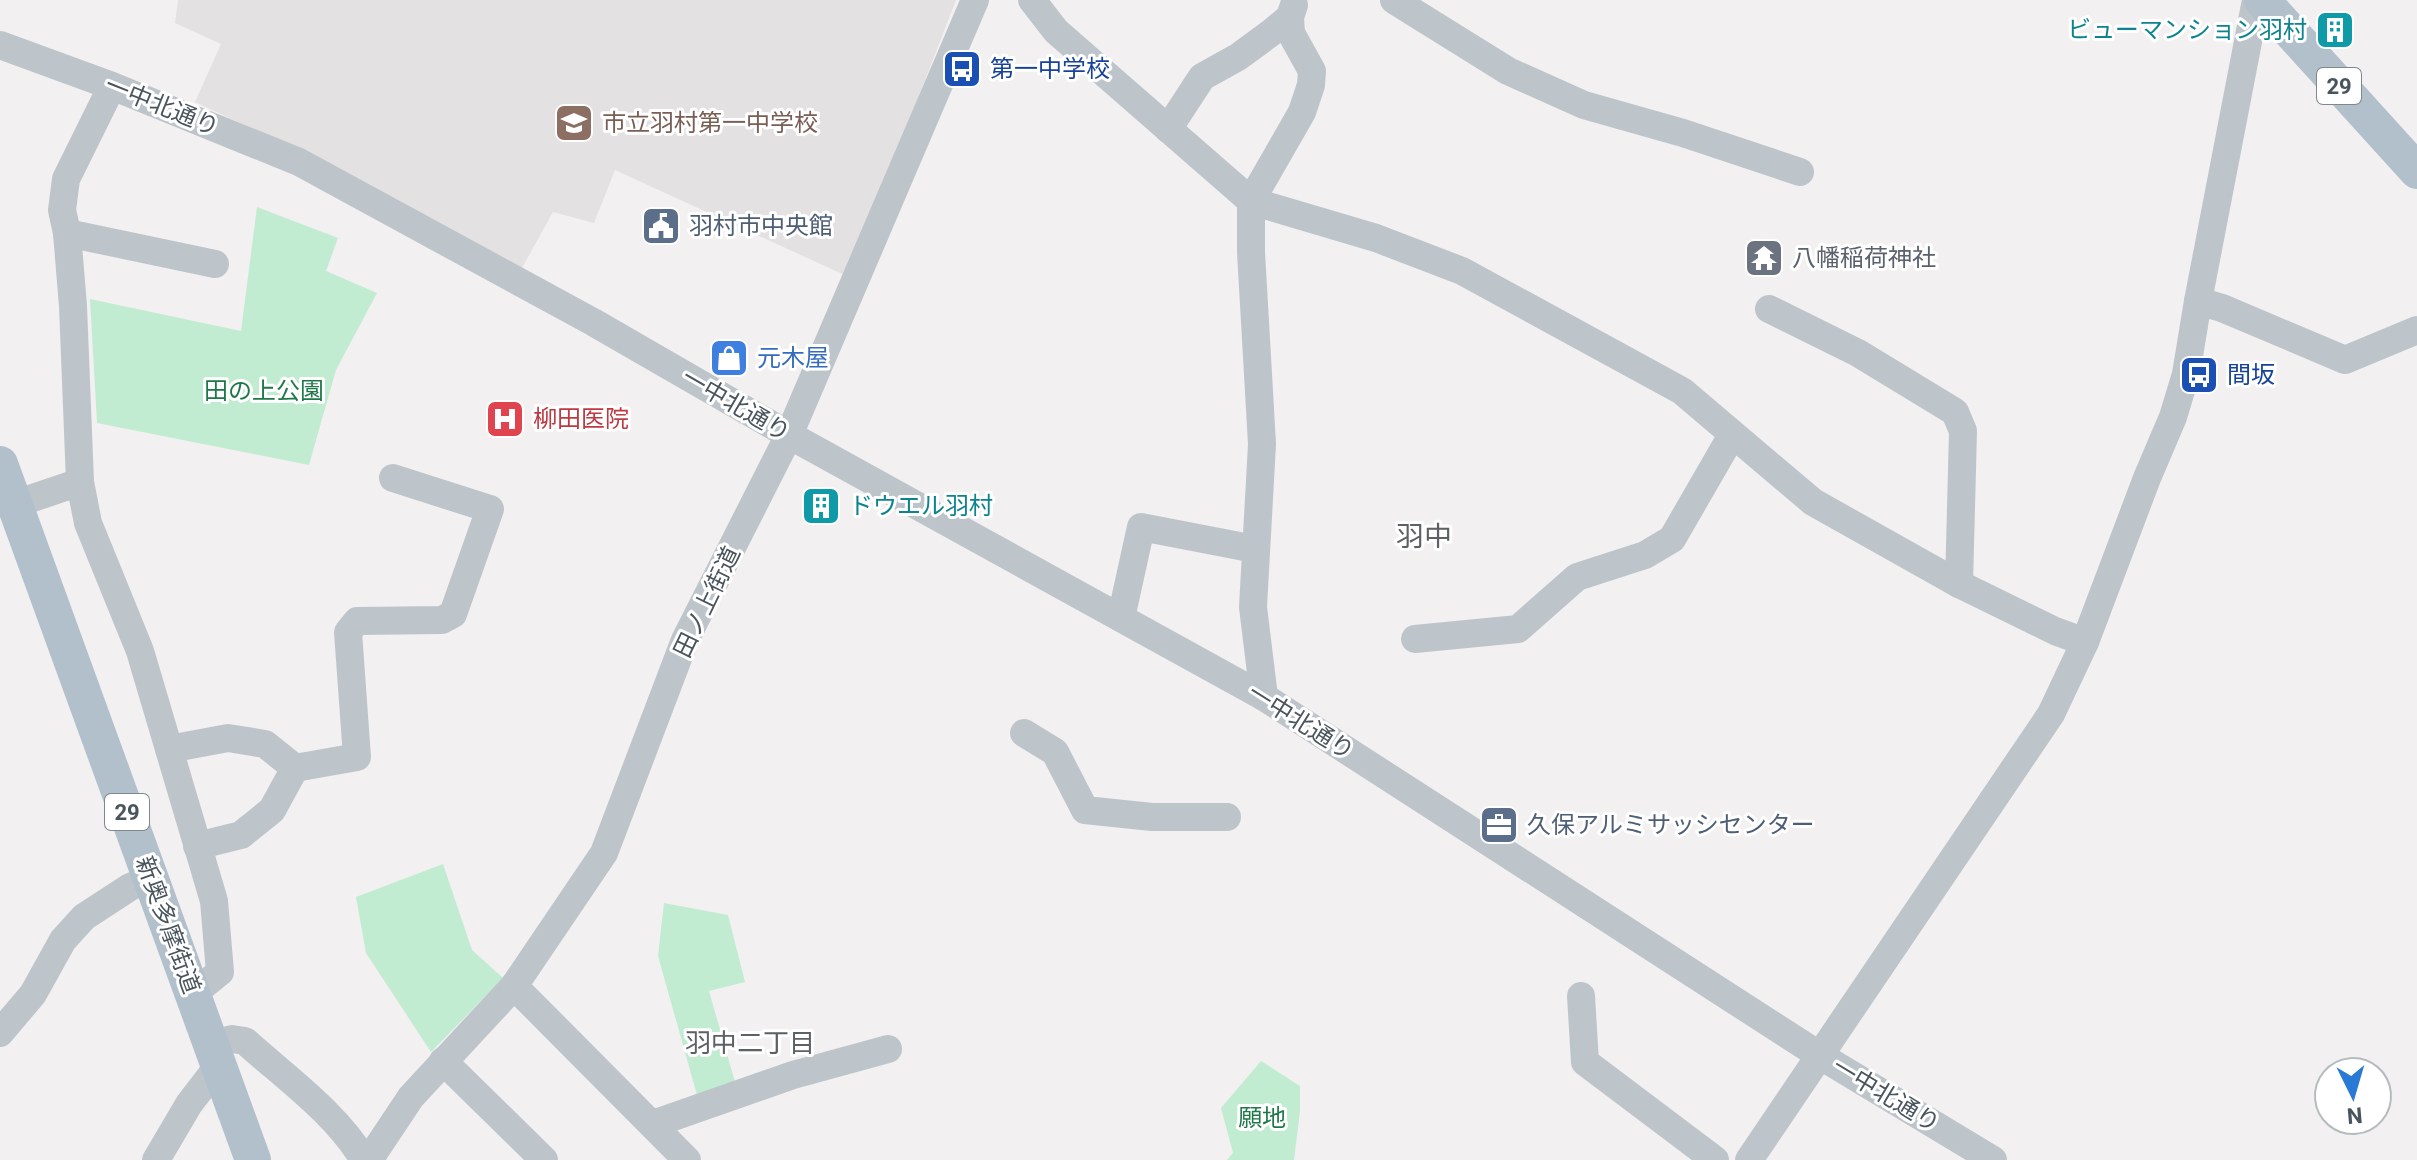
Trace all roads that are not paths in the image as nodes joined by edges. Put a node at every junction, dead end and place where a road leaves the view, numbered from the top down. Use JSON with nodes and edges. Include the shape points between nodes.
{"nodes":[{"id":1,"x":975,"y":0,"type":"edge"},
{"id":2,"x":1032,"y":0,"type":"edge"},
{"id":3,"x":1394,"y":0,"type":"edge"},
{"id":4,"x":2259,"y":0,"type":"edge"},
{"id":5,"x":1293,"y":8,"type":"edge"},
{"id":6,"x":0,"y":45,"type":"edge"},
{"id":7,"x":112,"y":86,"type":"junction"},
{"id":8,"x":1168,"y":129,"type":"junction"},
{"id":9,"x":2417,"y":171,"type":"edge"},
{"id":10,"x":1800,"y":172,"type":"dead end"},
{"id":11,"x":1251,"y":201,"type":"junction"},
{"id":12,"x":67,"y":233,"type":"junction"},
{"id":13,"x":215,"y":264,"type":"dead end"},
{"id":14,"x":2198,"y":301,"type":"junction"},
{"id":15,"x":1769,"y":309,"type":"dead end"},
{"id":16,"x":2417,"y":330,"type":"edge"},
{"id":17,"x":789,"y":435,"type":"junction"},
{"id":18,"x":1732,"y":435,"type":"junction"},
{"id":19,"x":0,"y":464,"type":"edge"},
{"id":20,"x":393,"y":478,"type":"dead end"},
{"id":21,"x":80,"y":482,"type":"junction"},
{"id":22,"x":15,"y":504,"type":"junction"},
{"id":23,"x":1255,"y":549,"type":"junction"},
{"id":24,"x":1959,"y":584,"type":"junction"},
{"id":25,"x":1121,"y":618,"type":"junction"},
{"id":26,"x":1415,"y":639,"type":"dead end"},
{"id":27,"x":2085,"y":642,"type":"junction"},
{"id":28,"x":1264,"y":697,"type":"junction"},
{"id":29,"x":1024,"y":733,"type":"dead end"},
{"id":30,"x":169,"y":749,"type":"junction"},
{"id":31,"x":295,"y":768,"type":"junction"},
{"id":32,"x":1227,"y":817,"type":"dead end"},
{"id":33,"x":197,"y":846,"type":"junction"},
{"id":34,"x":151,"y":878,"type":"junction"},
{"id":35,"x":514,"y":986,"type":"junction"},
{"id":36,"x":193,"y":994,"type":"junction"},
{"id":37,"x":1581,"y":996,"type":"dead end"},
{"id":38,"x":0,"y":1033,"type":"edge"},
{"id":39,"x":888,"y":1049,"type":"dead end"},
{"id":40,"x":216,"y":1054,"type":"junction"},
{"id":41,"x":1819,"y":1055,"type":"junction"},
{"id":42,"x":443,"y":1061,"type":"junction"},
{"id":43,"x":653,"y":1124,"type":"junction"},
{"id":44,"x":156,"y":1160,"type":"edge"},
{"id":45,"x":253,"y":1160,"type":"edge"},
{"id":46,"x":366,"y":1160,"type":"edge"},
{"id":47,"x":544,"y":1160,"type":"edge"},
{"id":48,"x":687,"y":1160,"type":"edge"},
{"id":49,"x":1715,"y":1160,"type":"edge"},
{"id":50,"x":1749,"y":1160,"type":"edge"},
{"id":51,"x":1993,"y":1160,"type":"edge"}],
"edges":[{"from":1,"to":17,"type":"street","name":"田ノ上街道"},
{"from":2,"to":8,"type":"street","via":[[1056,31]]},
{"from":3,"to":10,"type":"street","via":[[1508,71],[1584,105]]},
{"from":4,"to":9,"type":"main road","number":"29"},
{"from":4,"to":14,"type":"street"},
{"from":5,"to":8,"type":"street","via":[[1238,57],[1202,77]]},
{"from":5,"to":11,"type":"street","via":[[1291,33],[1312,71],[1311,85],[1302,112]]},
{"from":6,"to":7,"type":"street","name":"一中北通り"},
{"from":7,"to":12,"type":"street","via":[[66,179],[62,210]]},
{"from":7,"to":17,"type":"street","name":"一中北通り","via":[[299,162]]},
{"from":8,"to":11,"type":"street"},
{"from":11,"to":18,"type":"street","via":[[1376,238],[1462,271],[1682,391]]},
{"from":11,"to":23,"type":"street","via":[[1262,444]]},
{"from":12,"to":13,"type":"street"},
{"from":12,"to":21,"type":"street"},
{"from":14,"to":16,"type":"street","via":[[2345,360]]},
{"from":14,"to":27,"type":"street","via":[[2173,417]]},
{"from":15,"to":24,"type":"street","via":[[1858,353],[1955,412],[1963,431]]},
{"from":17,"to":25,"type":"street","name":"一中北通り"},
{"from":17,"to":35,"type":"street","name":"田ノ上街道","via":[[685,640],[604,853]]},
{"from":18,"to":24,"type":"street","via":[[1813,502]]},
{"from":18,"to":26,"type":"street","via":[[1672,539],[1645,555],[1577,577],[1518,629]]},
{"from":19,"to":22,"type":"main road","name":"新奥多摩街道","number":"29"},
{"from":20,"to":31,"type":"street","via":[[490,509],[453,614],[442,620],[357,621],[348,632],[357,757]]},
{"from":21,"to":22,"type":"street"},
{"from":21,"to":30,"type":"street","via":[[88,523],[140,651]]},
{"from":22,"to":34,"type":"main road","name":"新奥多摩街道","number":"29"},
{"from":23,"to":25,"type":"street","via":[[1141,527]]},
{"from":23,"to":28,"type":"street","via":[[1253,607]]},
{"from":24,"to":27,"type":"street"},
{"from":25,"to":28,"type":"street","name":"一中北通り"},
{"from":27,"to":41,"type":"street","via":[[2051,714]]},
{"from":28,"to":41,"type":"street","name":"一中北通り"},
{"from":29,"to":32,"type":"street","via":[[1055,752],[1085,810]]},
{"from":30,"to":31,"type":"street","via":[[228,738],[265,744]]},
{"from":30,"to":33,"type":"street"},
{"from":31,"to":33,"type":"street","via":[[272,810],[241,835]]},
{"from":33,"to":36,"type":"street","via":[[214,901],[220,972]]},
{"from":34,"to":36,"type":"main road","name":"新奥多摩街道","number":"29"},
{"from":34,"to":38,"type":"street","via":[[84,917]]},
{"from":35,"to":42,"type":"street","name":"田ノ上街道"},
{"from":35,"to":43,"type":"street"},
{"from":36,"to":40,"type":"main road","name":"新奥多摩街道","number":"29"},
{"from":37,"to":49,"type":"street","via":[[1585,1062]]},
{"from":39,"to":43,"type":"street","via":[[793,1075]]},
{"from":40,"to":44,"type":"street"},
{"from":40,"to":45,"type":"main road","name":"新奥多摩街道","number":"29"},
{"from":40,"to":46,"type":"street","via":[[232,1039],[245,1041],[330,1116]]},
{"from":41,"to":50,"type":"street"},
{"from":41,"to":51,"type":"street","name":"一中北通り"},
{"from":42,"to":46,"type":"street","name":"田ノ上街道"},
{"from":42,"to":47,"type":"street"},
{"from":43,"to":48,"type":"street"}]}
